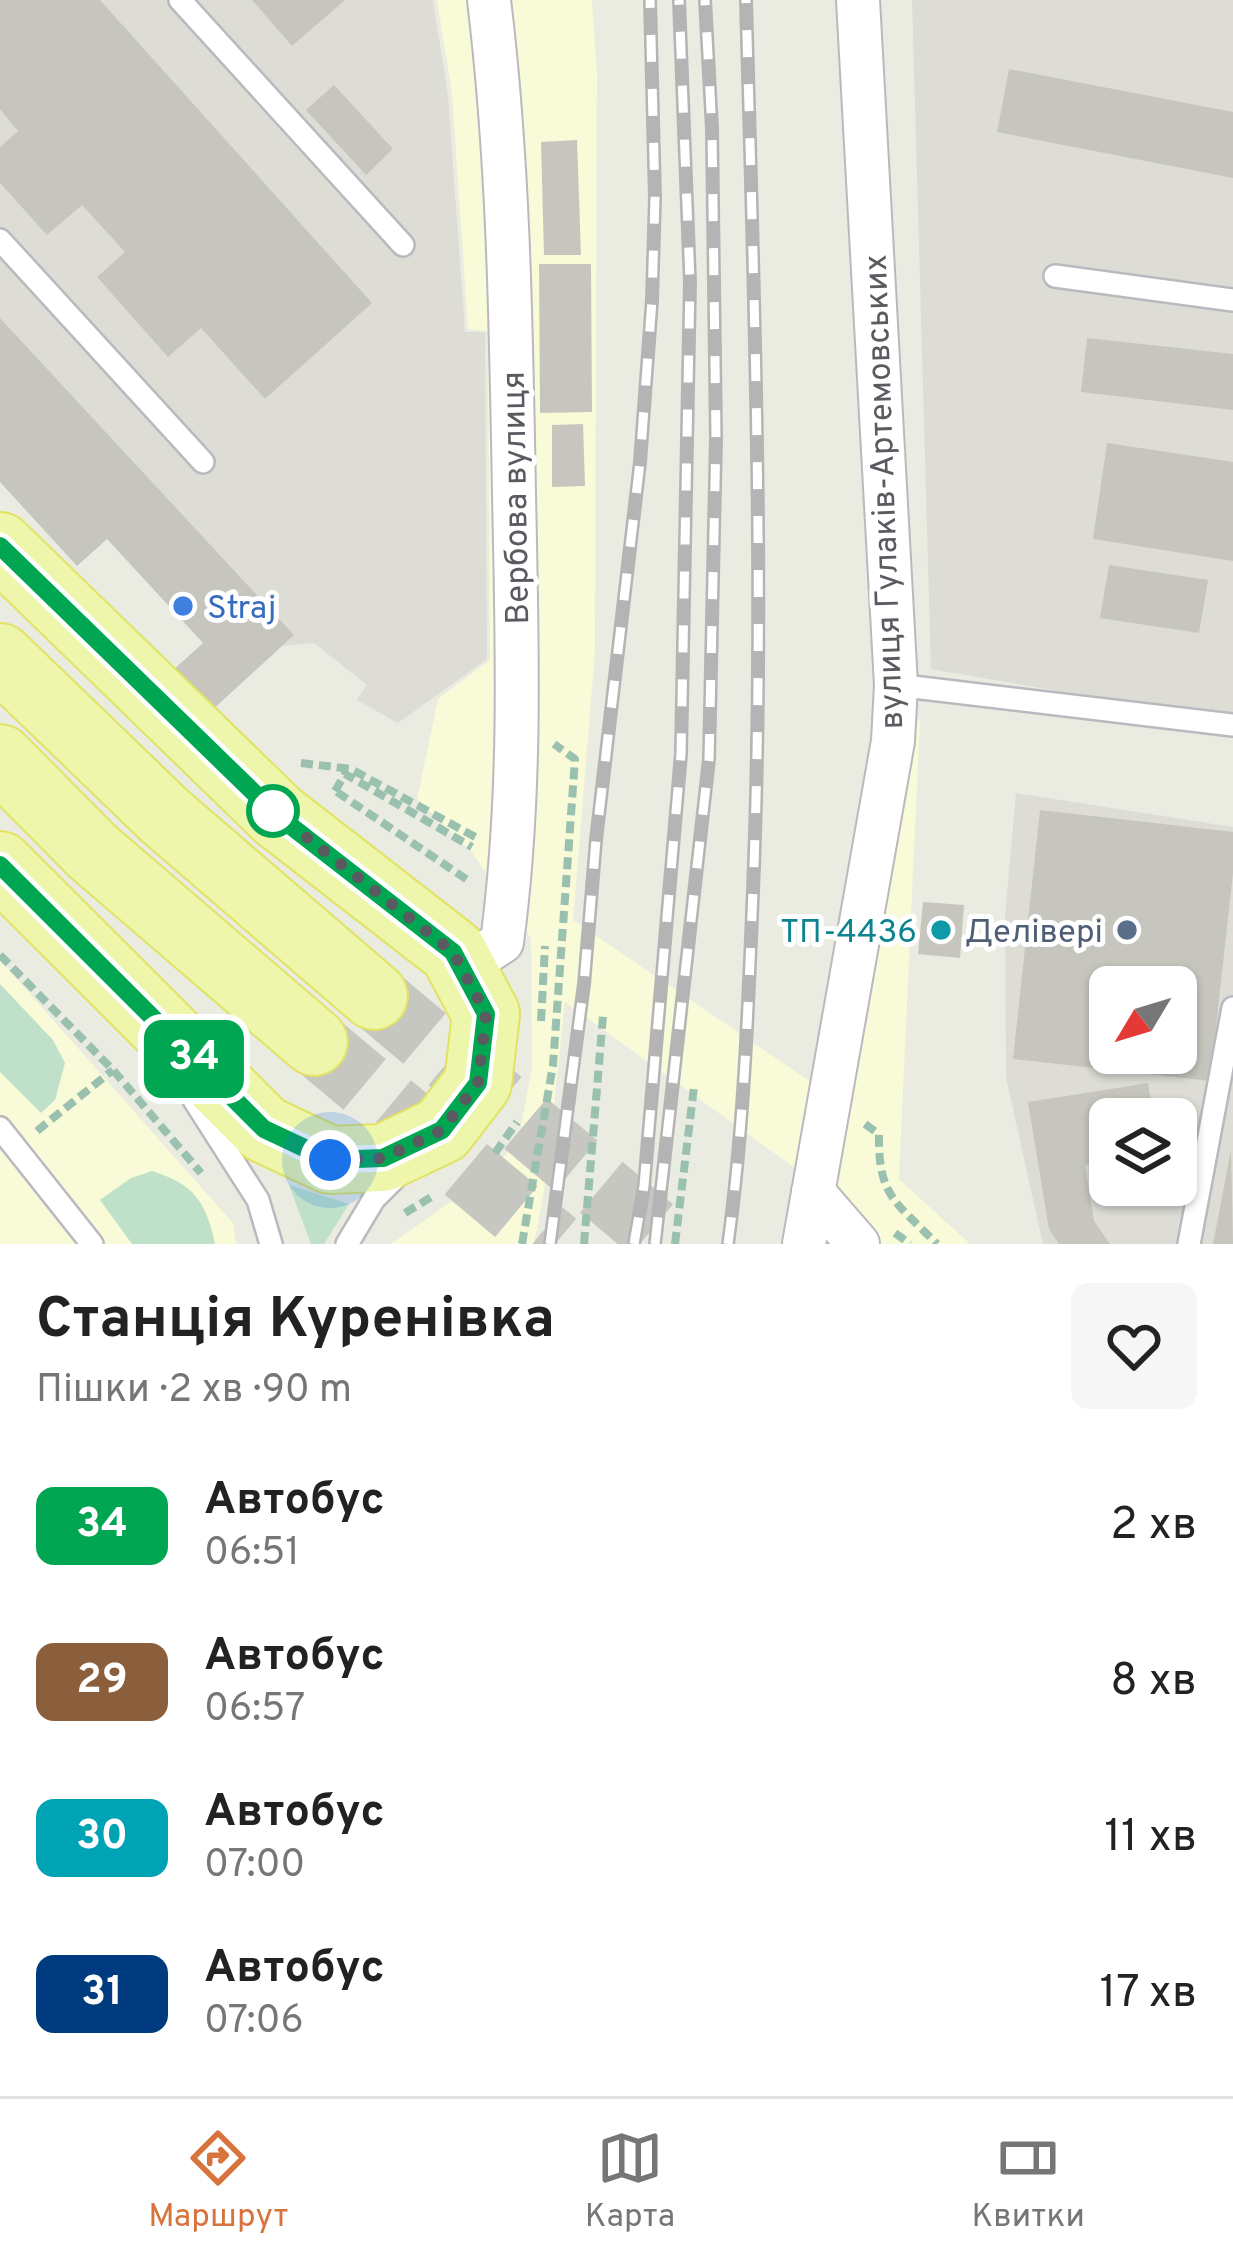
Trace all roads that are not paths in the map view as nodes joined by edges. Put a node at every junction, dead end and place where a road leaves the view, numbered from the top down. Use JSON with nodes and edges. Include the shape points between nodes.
{"nodes":[{"id":1,"x":180,"y":0,"type":"edge"},
{"id":2,"x":489,"y":0,"type":"edge"},
{"id":3,"x":858,"y":0,"type":"edge"},
{"id":4,"x":0,"y":241,"type":"edge"},
{"id":5,"x":403,"y":245,"type":"dead end"},
{"id":6,"x":1055,"y":276,"type":"dead end"},
{"id":7,"x":1233,"y":300,"type":"edge"},
{"id":8,"x":203,"y":462,"type":"dead end"},
{"id":9,"x":0,"y":546,"type":"edge"},
{"id":10,"x":0,"y":657,"type":"edge"},
{"id":11,"x":896,"y":685,"type":"junction"},
{"id":12,"x":1233,"y":725,"type":"edge"},
{"id":13,"x":0,"y":758,"type":"edge"},
{"id":14,"x":12,"y":877,"type":"edge"},
{"id":15,"x":453,"y":952,"type":"junction"},
{"id":16,"x":374,"y":996,"type":"tunnel mouth"},
{"id":17,"x":1233,"y":1008,"type":"edge"},
{"id":18,"x":314,"y":1042,"type":"tunnel mouth"},
{"id":19,"x":160,"y":1057,"type":"dead end"},
{"id":20,"x":175,"y":1076,"type":"dead end"},
{"id":21,"x":0,"y":1128,"type":"edge"},
{"id":22,"x":442,"y":1130,"type":"junction"},
{"id":23,"x":813,"y":1192,"type":"junction"},
{"id":24,"x":92,"y":1244,"type":"edge"},
{"id":25,"x":271,"y":1244,"type":"edge"},
{"id":26,"x":347,"y":1244,"type":"edge"},
{"id":27,"x":804,"y":1244,"type":"edge"},
{"id":28,"x":857,"y":1244,"type":"edge"},
{"id":29,"x":1189,"y":1244,"type":"edge"}],
"edges":[{"from":1,"to":5,"type":"lane"},
{"from":2,"to":15,"type":"street","name":"Вербова вулиця","via":[[510,268],[519,750],[502,942],[479,957]]},
{"from":3,"to":11,"type":"street","name":"вулиця Гулаків-Артемовських"},
{"from":4,"to":8,"type":"lane"},
{"from":6,"to":7,"type":"lane"},
{"from":9,"to":15,"type":"main road","via":[[278,816]]},
{"from":10,"to":16,"type":"main road","via":[[166,818]]},
{"from":11,"to":12,"type":"lane"},
{"from":11,"to":23,"type":"street","name":"вулиця Гулаків-Артемовських","via":[[893,741]]},
{"from":13,"to":18,"type":"main road","via":[[92,850]]},
{"from":14,"to":19,"type":"lane"},
{"from":14,"to":22,"type":"main road","via":[[264,1129],[330,1160],[383,1158]]},
{"from":15,"to":22,"type":"main road","via":[[486,1014],[478,1083]]},
{"from":17,"to":29,"type":"lane"},
{"from":20,"to":25,"type":"lane","via":[[258,1200]]},
{"from":21,"to":24,"type":"lane"},
{"from":22,"to":26,"type":"lane","via":[[374,1199]]},
{"from":23,"to":27,"type":"street","name":"вулиця Гулаків-Артемовських"},
{"from":23,"to":28,"type":"street"}]}
